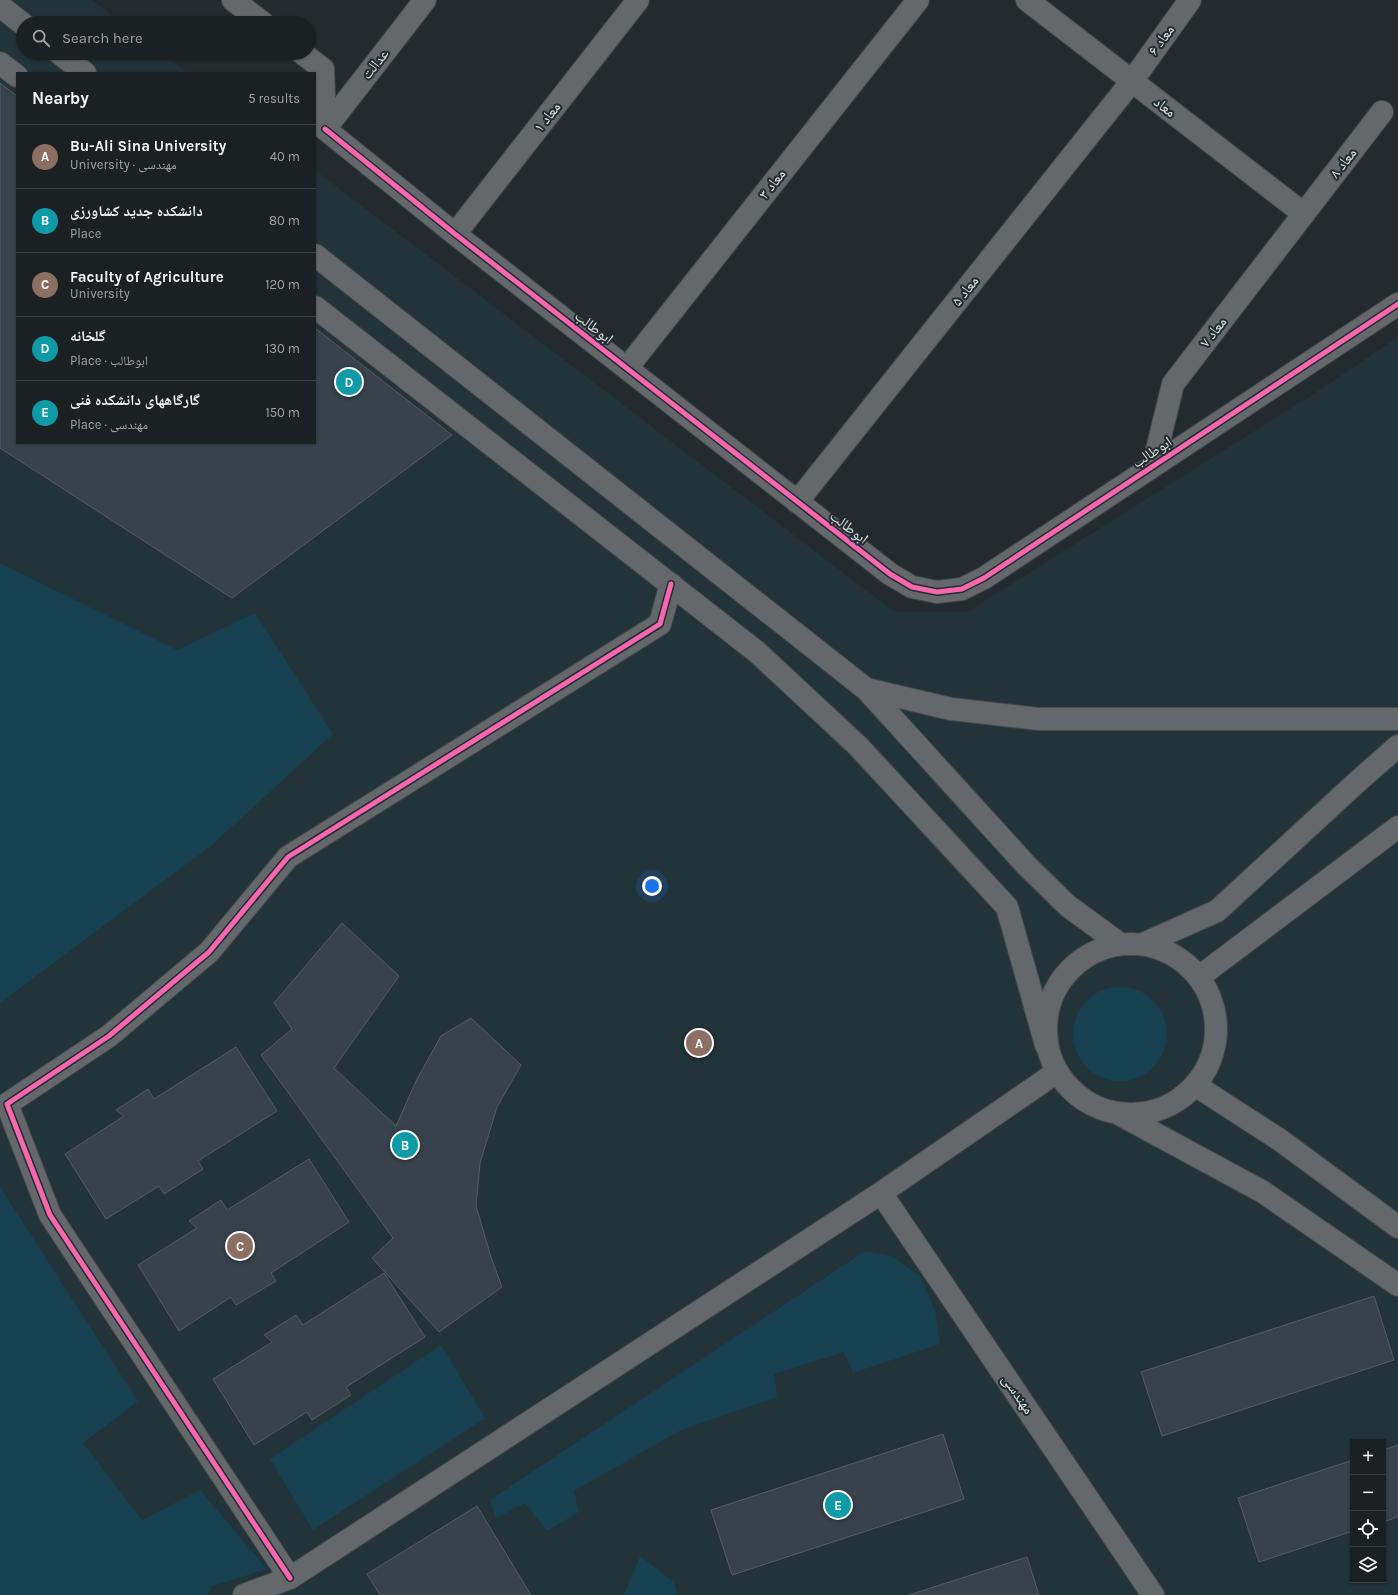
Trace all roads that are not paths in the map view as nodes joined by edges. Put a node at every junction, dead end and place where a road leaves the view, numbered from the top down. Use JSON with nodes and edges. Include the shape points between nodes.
{"nodes":[{"id":1,"x":235,"y":0,"type":"edge"},
{"id":2,"x":425,"y":0,"type":"edge"},
{"id":3,"x":638,"y":0,"type":"edge"},
{"id":4,"x":918,"y":0,"type":"edge"},
{"id":5,"x":1027,"y":0,"type":"edge"},
{"id":6,"x":1190,"y":0,"type":"edge"},
{"id":7,"x":0,"y":6,"type":"edge"},
{"id":8,"x":254,"y":16,"type":"edge"},
{"id":9,"x":16,"y":19,"type":"edge"},
{"id":10,"x":68,"y":60,"type":"edge"},
{"id":11,"x":311,"y":60,"type":"edge"},
{"id":12,"x":0,"y":63,"type":"edge"},
{"id":13,"x":84,"y":72,"type":"edge"},
{"id":14,"x":16,"y":75,"type":"edge"},
{"id":15,"x":1132,"y":81,"type":"junction"},
{"id":16,"x":1382,"y":112,"type":"dead end"},
{"id":17,"x":325,"y":129,"type":"junction"},
{"id":18,"x":1304,"y":214,"type":"junction"},
{"id":19,"x":455,"y":234,"type":"junction"},
{"id":20,"x":316,"y":256,"type":"edge"},
{"id":21,"x":1398,"y":304,"type":"edge"},
{"id":22,"x":316,"y":309,"type":"edge"},
{"id":23,"x":627,"y":368,"type":"junction"},
{"id":24,"x":1154,"y":466,"type":"junction"},
{"id":25,"x":797,"y":502,"type":"junction"},
{"id":26,"x":671,"y":584,"type":"junction"},
{"id":27,"x":866,"y":689,"type":"junction"},
{"id":28,"x":1398,"y":719,"type":"edge"},
{"id":29,"x":1398,"y":746,"type":"edge"},
{"id":30,"x":1398,"y":827,"type":"edge"},
{"id":31,"x":1120,"y":944,"type":"junction"},
{"id":32,"x":1142,"y":944,"type":"junction"},
{"id":33,"x":1199,"y":977,"type":"junction"},
{"id":34,"x":1046,"y":1045,"type":"junction"},
{"id":35,"x":1057,"y":1072,"type":"junction"},
{"id":36,"x":1195,"y":1085,"type":"junction"},
{"id":37,"x":1118,"y":1113,"type":"junction"},
{"id":38,"x":881,"y":1193,"type":"junction"},
{"id":39,"x":1398,"y":1227,"type":"edge"},
{"id":40,"x":1398,"y":1286,"type":"edge"},
{"id":41,"x":290,"y":1578,"type":"junction"},
{"id":42,"x":244,"y":1595,"type":"edge"},
{"id":43,"x":1153,"y":1595,"type":"edge"}],
"edges":[{"from":1,"to":8,"type":"street"},
{"from":2,"to":17,"type":"street","name":"عدالت"},
{"from":3,"to":19,"type":"street","name":"معاد ۱"},
{"from":4,"to":23,"type":"street","name":"معاد ۳"},
{"from":5,"to":15,"type":"street","name":"معاد"},
{"from":6,"to":15,"type":"street","name":"معاد ۶"},
{"from":7,"to":9,"type":"street"},
{"from":10,"to":13,"type":"street"},
{"from":11,"to":17,"type":"street","via":[[323,69]]},
{"from":12,"to":14,"type":"street"},
{"from":15,"to":18,"type":"street","name":"معاد"},
{"from":15,"to":25,"type":"street","name":"معاد ۵"},
{"from":16,"to":18,"type":"street","name":"معاد ۸"},
{"from":17,"to":19,"type":"street","name":"ابوطالب"},
{"from":18,"to":24,"type":"street","name":"معاد ۷","via":[[1173,384]]},
{"from":19,"to":23,"type":"street","name":"ابوطالب"},
{"from":20,"to":27,"type":"street"},
{"from":21,"to":24,"type":"street","name":"ابوطالب"},
{"from":22,"to":26,"type":"street"},
{"from":23,"to":25,"type":"street","name":"ابوطالب"},
{"from":24,"to":25,"type":"street","name":"ابوطالب","via":[[984,578],[962,589],[937,592],[912,587],[890,574]]},
{"from":26,"to":34,"type":"street","via":[[757,652],[858,746],[1007,907]]},
{"from":26,"to":41,"type":"street","via":[[660,624],[288,857],[209,952],[109,1036],[7,1104],[50,1215]]},
{"from":27,"to":28,"type":"street","via":[[951,709],[1039,719]]},
{"from":27,"to":31,"type":"street","via":[[1027,866],[1068,906]]},
{"from":29,"to":32,"type":"street","via":[[1217,911]]},
{"from":30,"to":33,"type":"street"},
{"from":31,"to":32,"type":"street"},
{"from":31,"to":34,"type":"street","via":[[1093,952],[1070,968],[1054,991],[1046,1017]]},
{"from":32,"to":33,"type":"street","via":[[1164,950],[1184,961]]},
{"from":33,"to":36,"type":"street","via":[[1212,1003],[1216,1032],[1210,1060]]},
{"from":34,"to":35,"type":"street"},
{"from":35,"to":37,"type":"street","via":[[1072,1092],[1093,1106]]},
{"from":35,"to":38,"type":"street"},
{"from":36,"to":37,"type":"street","via":[[1173,1103],[1146,1113]]},
{"from":36,"to":39,"type":"street","via":[[1280,1140]]},
{"from":37,"to":40,"type":"street","via":[[1264,1192]]},
{"from":38,"to":41,"type":"street"},
{"from":38,"to":43,"type":"street","name":"مهندسی"},
{"from":41,"to":42,"type":"street"}]}
